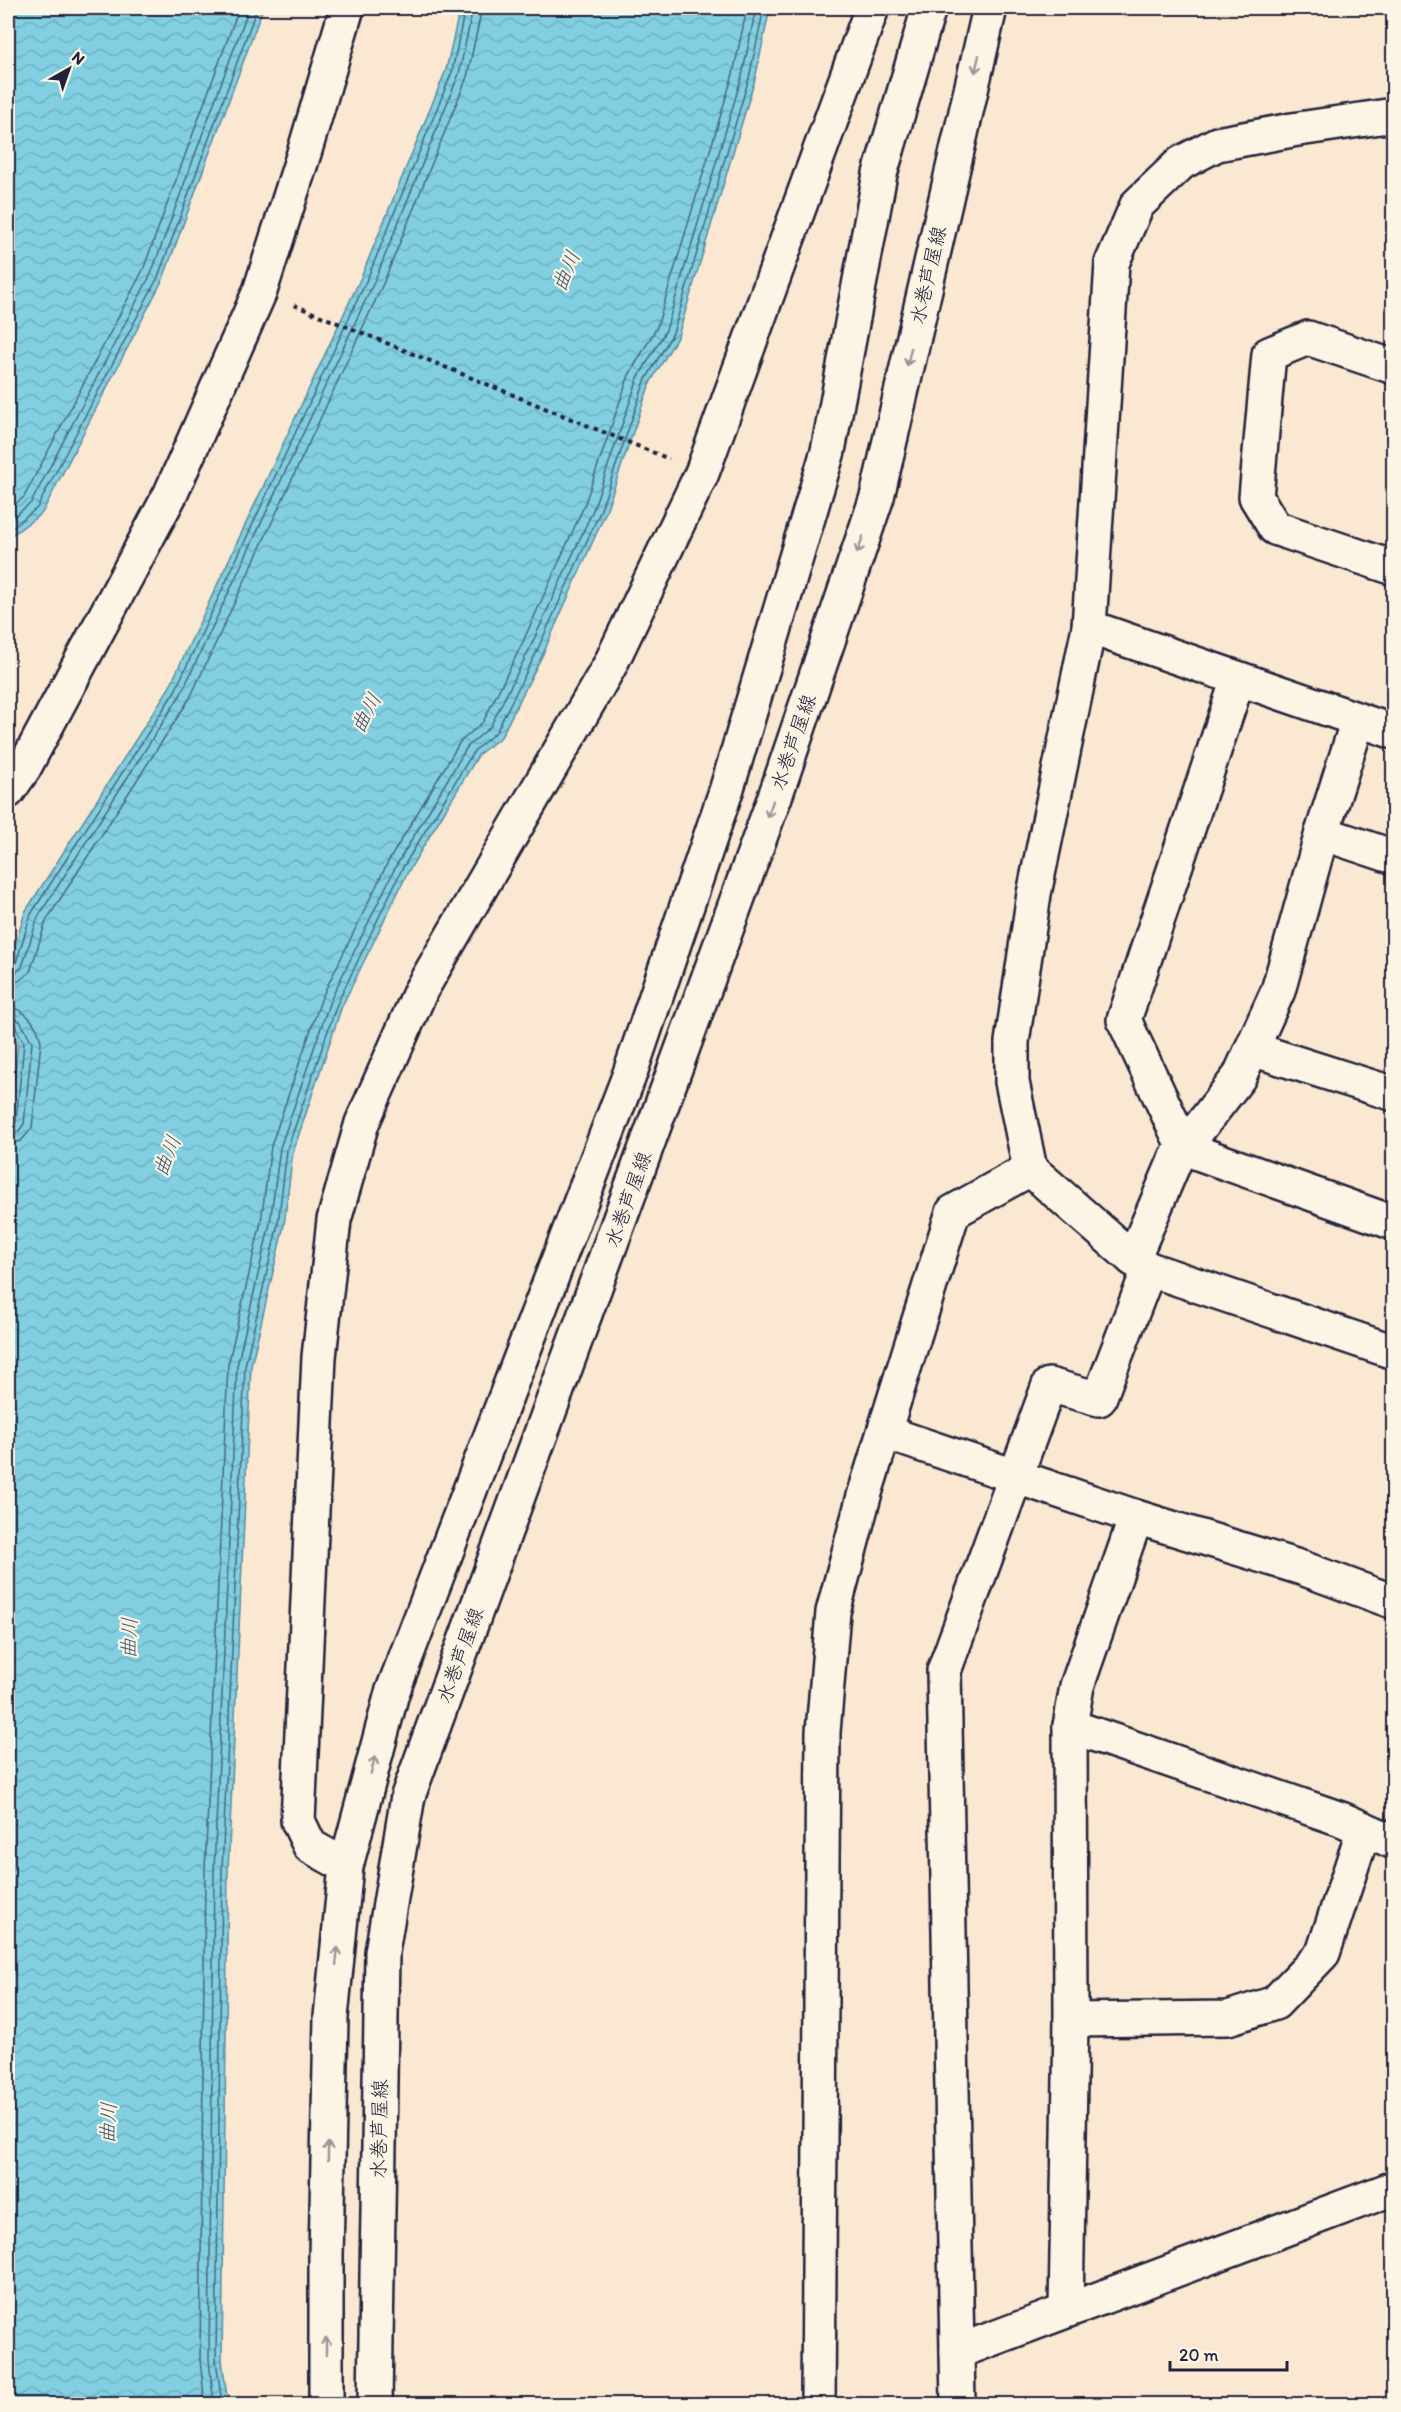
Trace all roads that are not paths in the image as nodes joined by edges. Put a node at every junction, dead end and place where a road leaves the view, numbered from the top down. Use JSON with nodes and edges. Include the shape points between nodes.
{"nodes":[{"id":1,"x":347,"y":8,"type":"edge"},
{"id":2,"x":872,"y":8,"type":"edge"},
{"id":3,"x":929,"y":8,"type":"edge"},
{"id":4,"x":990,"y":8,"type":"edge"},
{"id":5,"x":1394,"y":115,"type":"edge"},
{"id":6,"x":1394,"y":367,"type":"edge"},
{"id":7,"x":1394,"y":568,"type":"edge"},
{"id":8,"x":1089,"y":627,"type":"junction"},
{"id":9,"x":1238,"y":679,"type":"junction"},
{"id":10,"x":1358,"y":720,"type":"junction"},
{"id":11,"x":1394,"y":732,"type":"edge"},
{"id":12,"x":8,"y":791,"type":"edge"},
{"id":13,"x":1322,"y":833,"type":"junction"},
{"id":14,"x":1394,"y":857,"type":"edge"},
{"id":15,"x":1252,"y":1049,"type":"junction"},
{"id":16,"x":1394,"y":1094,"type":"edge"},
{"id":17,"x":1184,"y":1148,"type":"junction"},
{"id":18,"x":1030,"y":1169,"type":"junction"},
{"id":19,"x":1394,"y":1223,"type":"edge"},
{"id":20,"x":1141,"y":1264,"type":"junction"},
{"id":21,"x":1394,"y":1352,"type":"edge"},
{"id":22,"x":884,"y":1432,"type":"junction"},
{"id":23,"x":1014,"y":1476,"type":"junction"},
{"id":24,"x":1136,"y":1517,"type":"junction"},
{"id":25,"x":1394,"y":1602,"type":"edge"},
{"id":26,"x":1070,"y":1726,"type":"junction"},
{"id":27,"x":1364,"y":1829,"type":"junction"},
{"id":28,"x":1394,"y":1842,"type":"edge"},
{"id":29,"x":346,"y":1866,"type":"junction"},
{"id":30,"x":1071,"y":2020,"type":"junction"},
{"id":31,"x":1394,"y":2188,"type":"edge"},
{"id":32,"x":1066,"y":2309,"type":"junction"},
{"id":33,"x":957,"y":2352,"type":"junction"},
{"id":34,"x":326,"y":2404,"type":"edge"},
{"id":35,"x":375,"y":2404,"type":"edge"},
{"id":36,"x":818,"y":2404,"type":"edge"},
{"id":37,"x":958,"y":2404,"type":"edge"}],
"edges":[{"from":1,"to":12,"type":"street","via":[[260,291],[171,492],[24,768]]},
{"from":2,"to":29,"type":"street","via":[[702,473],[610,666],[421,990],[362,1123],[334,1220],[319,1357],[298,1821],[310,1846]]},
{"from":29,"to":3,"type":"street","one_way":true,"via":[[393,1693],[629,1076],[727,788],[828,451],[880,174]]},
{"from":4,"to":35,"type":"street","name":"水巻芦屋線","one_way":true,"via":[[877,497],[777,791],[408,1796],[382,1952]]},
{"from":5,"to":8,"type":"street","via":[[1217,144],[1181,163],[1137,206],[1112,263]]},
{"from":6,"to":7,"type":"street","via":[[1308,338],[1269,354],[1256,497],[1275,528]]},
{"from":8,"to":9,"type":"street"},
{"from":8,"to":18,"type":"street","via":[[1034,894],[1012,1042],[1012,1082]]},
{"from":9,"to":10,"type":"street"},
{"from":9,"to":17,"type":"street","via":[[1124,1020]]},
{"from":10,"to":11,"type":"street"},
{"from":10,"to":13,"type":"street"},
{"from":13,"to":14,"type":"street"},
{"from":13,"to":15,"type":"street","via":[[1278,991]]},
{"from":15,"to":16,"type":"street"},
{"from":15,"to":17,"type":"street","via":[[1239,1077]]},
{"from":17,"to":19,"type":"street"},
{"from":17,"to":20,"type":"street","via":[[1176,1158]]},
{"from":18,"to":20,"type":"street"},
{"from":18,"to":22,"type":"street","via":[[953,1212]]},
{"from":20,"to":21,"type":"street"},
{"from":20,"to":23,"type":"street","via":[[1099,1399],[1049,1385]]},
{"from":22,"to":23,"type":"street"},
{"from":22,"to":36,"type":"street","via":[[833,1612],[823,1732]]},
{"from":23,"to":24,"type":"street"},
{"from":23,"to":33,"type":"street","via":[[944,1671]]},
{"from":24,"to":25,"type":"street","via":[[1302,1568]]},
{"from":24,"to":26,"type":"street","via":[[1077,1686]]},
{"from":26,"to":27,"type":"street"},
{"from":26,"to":30,"type":"street"},
{"from":27,"to":28,"type":"street"},
{"from":27,"to":30,"type":"street","via":[[1323,1953],[1275,2003],[1228,2018]]},
{"from":34,"to":29,"type":"street","one_way":true,"via":[[331,2017]]},
{"from":30,"to":32,"type":"street"},
{"from":31,"to":32,"type":"street"},
{"from":32,"to":33,"type":"street"},
{"from":33,"to":37,"type":"street"}]}
